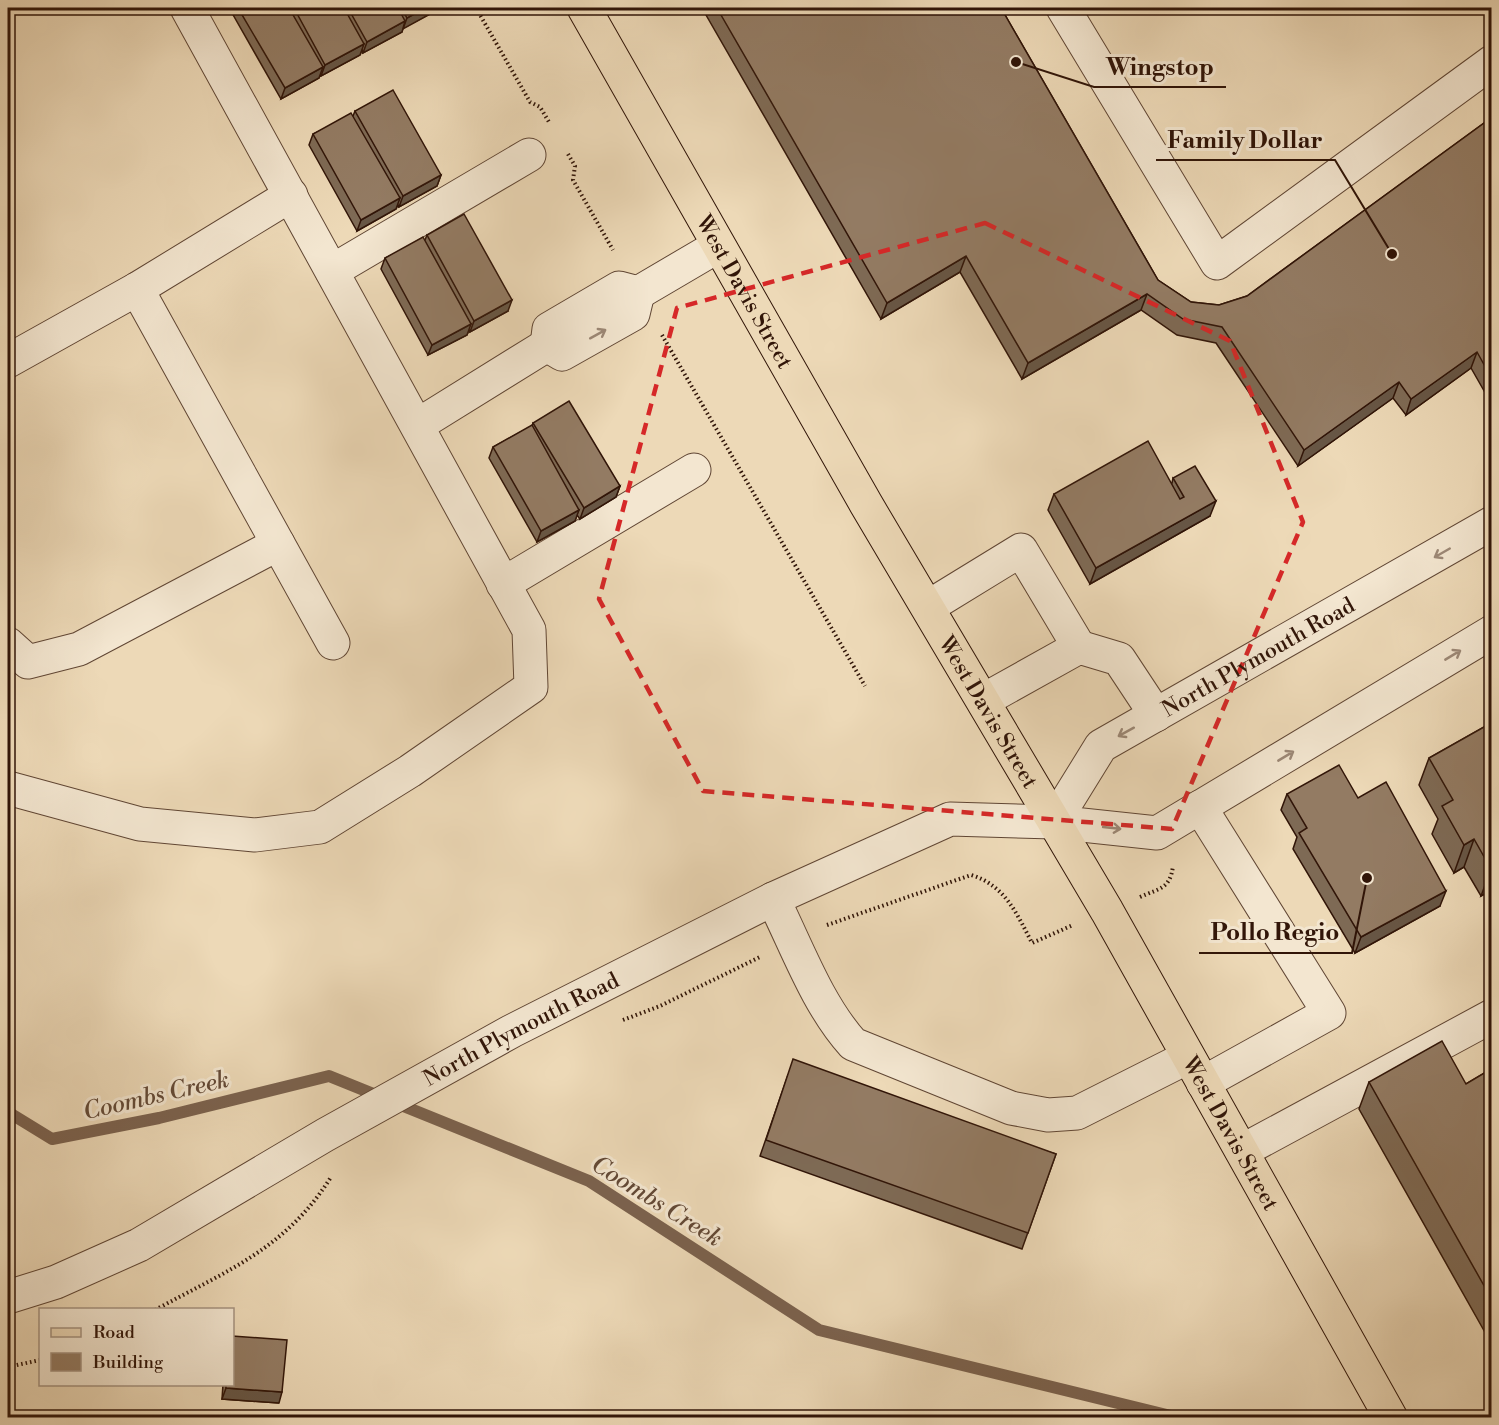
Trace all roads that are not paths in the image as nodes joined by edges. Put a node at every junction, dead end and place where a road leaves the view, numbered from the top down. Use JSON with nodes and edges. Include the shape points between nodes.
{"nodes":[{"id":1,"x":584,"y":8,"type":"edge"},
{"id":2,"x":1064,"y":8,"type":"edge"},
{"id":3,"x":193,"y":10,"type":"edge"},
{"id":4,"x":1491,"y":62,"type":"edge"},
{"id":5,"x":529,"y":155,"type":"dead end"},
{"id":6,"x":291,"y":195,"type":"junction"},
{"id":7,"x":718,"y":246,"type":"junction"},
{"id":8,"x":332,"y":271,"type":"junction"},
{"id":9,"x":137,"y":289,"type":"junction"},
{"id":10,"x":8,"y":361,"type":"edge"},
{"id":11,"x":418,"y":425,"type":"junction"},
{"id":12,"x":694,"y":470,"type":"dead end"},
{"id":13,"x":1491,"y":523,"type":"edge"},
{"id":14,"x":278,"y":544,"type":"junction"},
{"id":15,"x":503,"y":584,"type":"junction"},
{"id":16,"x":928,"y":607,"type":"junction"},
{"id":17,"x":1491,"y":632,"type":"edge"},
{"id":18,"x":333,"y":643,"type":"dead end"},
{"id":19,"x":8,"y":644,"type":"edge"},
{"id":20,"x":1079,"y":647,"type":"junction"},
{"id":21,"x":984,"y":700,"type":"junction"},
{"id":22,"x":1156,"y":715,"type":"junction"},
{"id":23,"x":8,"y":788,"type":"edge"},
{"id":24,"x":1200,"y":807,"type":"junction"},
{"id":25,"x":1054,"y":822,"type":"junction"},
{"id":26,"x":772,"y":899,"type":"junction"},
{"id":27,"x":1491,"y":1016,"type":"edge"},
{"id":28,"x":1196,"y":1070,"type":"junction"},
{"id":29,"x":1242,"y":1152,"type":"junction"},
{"id":30,"x":8,"y":1297,"type":"edge"},
{"id":31,"x":1391,"y":1418,"type":"edge"}],
"edges":[{"from":1,"to":7,"type":"main road","name":"West Davis Street"},
{"from":2,"to":4,"type":"street","via":[[1217,263]]},
{"from":3,"to":6,"type":"street"},
{"from":5,"to":8,"type":"street"},
{"from":6,"to":8,"type":"street"},
{"from":6,"to":9,"type":"street"},
{"from":7,"to":11,"type":"street","via":[[638,293],[619,288],[549,329],[547,345]]},
{"from":7,"to":16,"type":"main road","name":"West Davis Street"},
{"from":8,"to":11,"type":"street"},
{"from":9,"to":10,"type":"street"},
{"from":9,"to":14,"type":"street"},
{"from":11,"to":15,"type":"street"},
{"from":12,"to":15,"type":"street"},
{"from":13,"to":22,"type":"street","name":"North Plymouth Road","one_way":true},
{"from":14,"to":18,"type":"street"},
{"from":14,"to":19,"type":"street","via":[[79,649],[28,662]]},
{"from":15,"to":23,"type":"street","via":[[529,630],[531,687],[410,771],[320,827],[255,835],[140,824]]},
{"from":16,"to":20,"type":"street","via":[[1021,550]]},
{"from":16,"to":21,"type":"main road","name":"West Davis Street"},
{"from":24,"to":17,"type":"street","name":"North Plymouth Road","one_way":true},
{"from":20,"to":21,"type":"street"},
{"from":20,"to":22,"type":"street","via":[[1119,659]]},
{"from":21,"to":25,"type":"main road","name":"West Davis Street"},
{"from":22,"to":25,"type":"street","name":"North Plymouth Road","one_way":true,"via":[[1101,746]]},
{"from":25,"to":24,"type":"street","name":"North Plymouth Road","one_way":true,"via":[[1157,833]]},
{"from":24,"to":28,"type":"street","via":[[1329,1013]]},
{"from":25,"to":26,"type":"street","name":"North Plymouth Road","via":[[950,819]]},
{"from":25,"to":28,"type":"main road","name":"West Davis Street"},
{"from":26,"to":28,"type":"street","via":[[819,993],[853,1044],[1011,1108],[1048,1115],[1077,1113]]},
{"from":26,"to":30,"type":"street","name":"North Plymouth Road","via":[[512,1031],[139,1245],[56,1282]]},
{"from":27,"to":29,"type":"street"},
{"from":28,"to":29,"type":"main road","name":"West Davis Street"},
{"from":29,"to":31,"type":"main road","name":"West Davis Street"}]}
